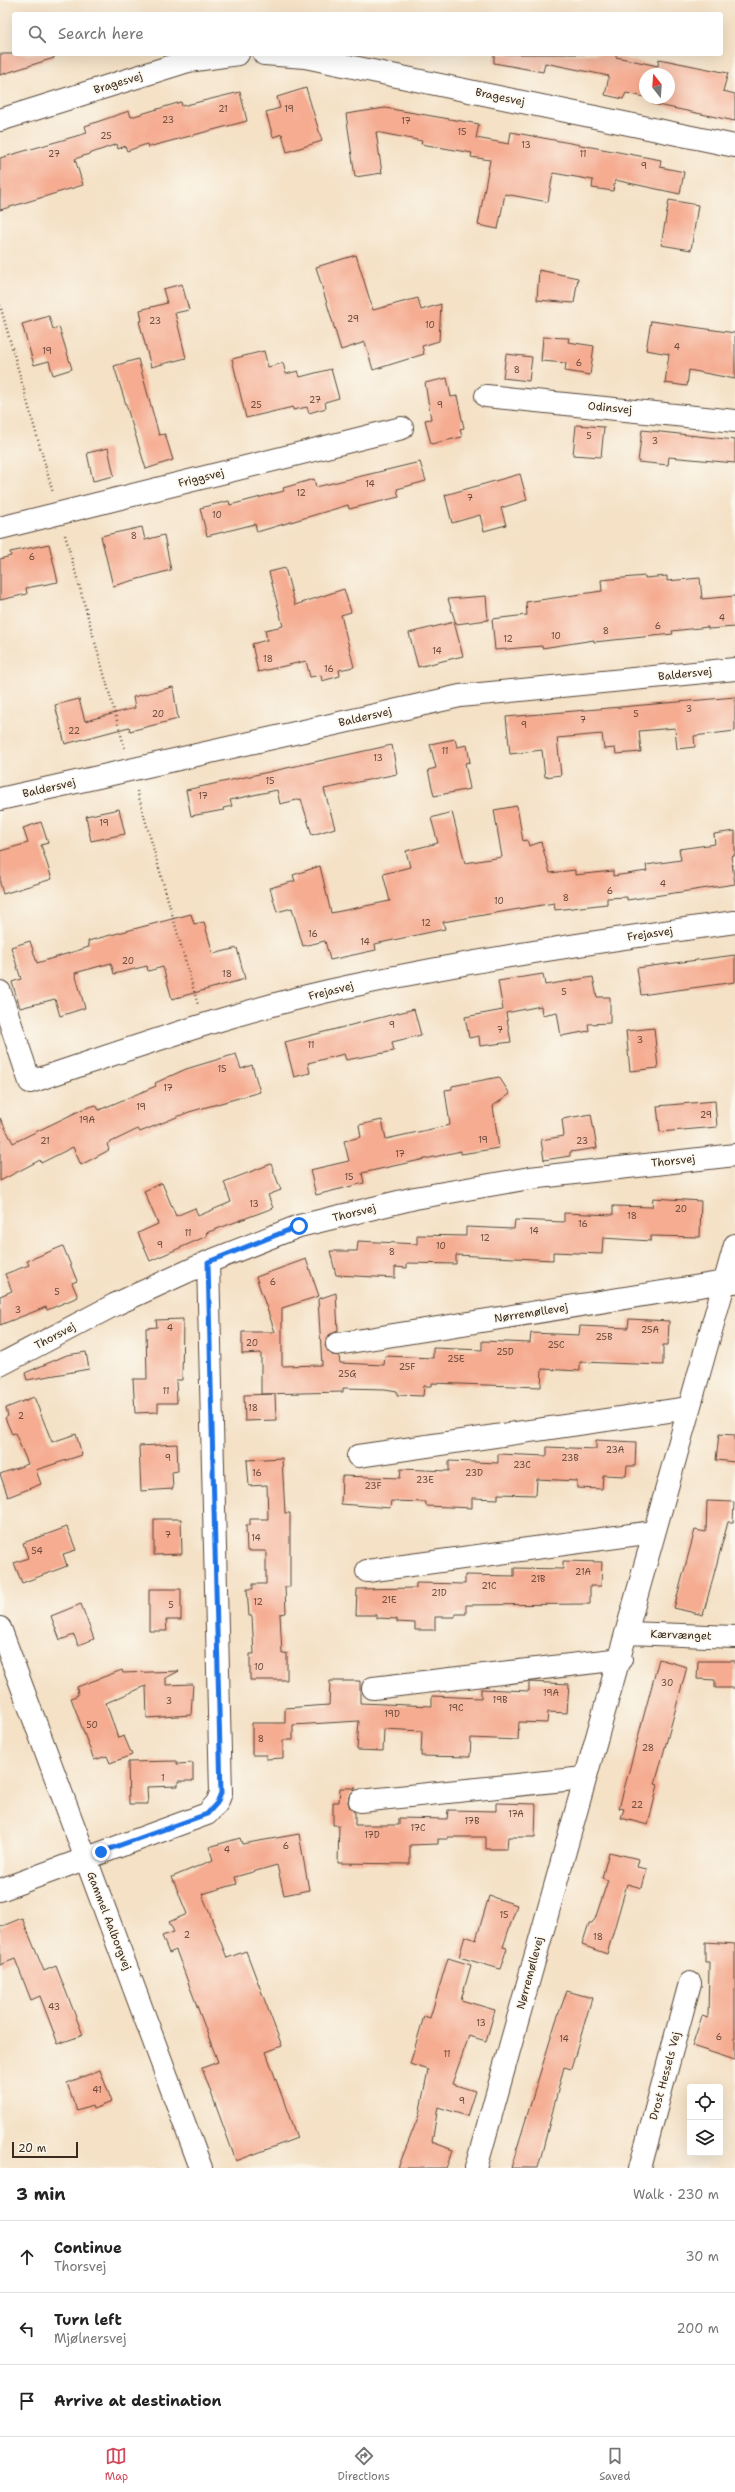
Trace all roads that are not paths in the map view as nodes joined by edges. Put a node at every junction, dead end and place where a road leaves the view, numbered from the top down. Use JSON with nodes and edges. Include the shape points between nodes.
{"nodes":[{"id":1,"x":224,"y":56,"type":"edge"},
{"id":2,"x":291,"y":56,"type":"edge"},
{"id":3,"x":0,"y":120,"type":"edge"},
{"id":4,"x":735,"y":146,"type":"edge"},
{"id":5,"x":486,"y":396,"type":"dead end"},
{"id":6,"x":735,"y":421,"type":"edge"},
{"id":7,"x":402,"y":428,"type":"dead end"},
{"id":8,"x":0,"y":528,"type":"edge"},
{"id":9,"x":735,"y":669,"type":"edge"},
{"id":10,"x":0,"y":799,"type":"edge"},
{"id":11,"x":735,"y":922,"type":"edge"},
{"id":12,"x":0,"y":992,"type":"edge"},
{"id":13,"x":735,"y":1154,"type":"edge"},
{"id":14,"x":735,"y":1245,"type":"edge"},
{"id":15,"x":208,"y":1262,"type":"junction"},
{"id":16,"x":730,"y":1282,"type":"edge"},
{"id":17,"x":338,"y":1344,"type":"dead end"},
{"id":18,"x":0,"y":1365,"type":"edge"},
{"id":19,"x":689,"y":1408,"type":"junction"},
{"id":20,"x":358,"y":1456,"type":"dead end"},
{"id":21,"x":653,"y":1532,"type":"junction"},
{"id":22,"x":367,"y":1571,"type":"dead end"},
{"id":23,"x":0,"y":1628,"type":"edge"},
{"id":24,"x":628,"y":1633,"type":"junction"},
{"id":25,"x":735,"y":1637,"type":"edge"},
{"id":26,"x":621,"y":1659,"type":"junction"},
{"id":27,"x":373,"y":1688,"type":"dead end"},
{"id":28,"x":584,"y":1778,"type":"junction"},
{"id":29,"x":360,"y":1802,"type":"dead end"},
{"id":30,"x":85,"y":1858,"type":"junction"},
{"id":31,"x":0,"y":1890,"type":"edge"},
{"id":32,"x":690,"y":1983,"type":"dead end"},
{"id":33,"x":201,"y":2168,"type":"edge"},
{"id":34,"x":476,"y":2168,"type":"edge"},
{"id":35,"x":640,"y":2168,"type":"edge"}],
"edges":[{"from":1,"to":3,"type":"street","name":"Bragesvej","via":[[188,61]]},
{"from":2,"to":4,"type":"street","name":"Bragesvej"},
{"from":5,"to":6,"type":"street","name":"Odinsvej"},
{"from":7,"to":8,"type":"street","name":"Friggsvej"},
{"from":9,"to":10,"type":"street","name":"Baldersvej","via":[[460,696]]},
{"from":11,"to":12,"type":"street","name":"Frejasvej","via":[[552,948],[349,986],[203,1025],[30,1082]]},
{"from":13,"to":15,"type":"street","name":"Thorsvej","via":[[530,1178],[415,1198],[299,1226]]},
{"from":14,"to":16,"type":"street","name":"Nørremøllevej"},
{"from":15,"to":18,"type":"street","name":"Thorsvej","via":[[114,1305]]},
{"from":15,"to":30,"type":"street","via":[[221,1793],[217,1803],[207,1814]]},
{"from":16,"to":17,"type":"street","name":"Nørremøllevej"},
{"from":16,"to":19,"type":"street","name":"Nørremøllevej"},
{"from":19,"to":20,"type":"street"},
{"from":19,"to":21,"type":"street","name":"Nørremøllevej"},
{"from":21,"to":22,"type":"street"},
{"from":21,"to":24,"type":"street","name":"Nørremøllevej"},
{"from":23,"to":30,"type":"street","name":"Gammel Aalborgvej"},
{"from":24,"to":25,"type":"street","name":"Kærvænget"},
{"from":24,"to":26,"type":"street","name":"Nørremøllevej"},
{"from":26,"to":27,"type":"street"},
{"from":26,"to":28,"type":"street","name":"Nørremøllevej"},
{"from":28,"to":29,"type":"street"},
{"from":28,"to":34,"type":"street","name":"Nørremøllevej"},
{"from":30,"to":31,"type":"street"},
{"from":30,"to":33,"type":"street","name":"Gammel Aalborgvej"},
{"from":32,"to":35,"type":"street","name":"Drost Hessels Vej"}]}
